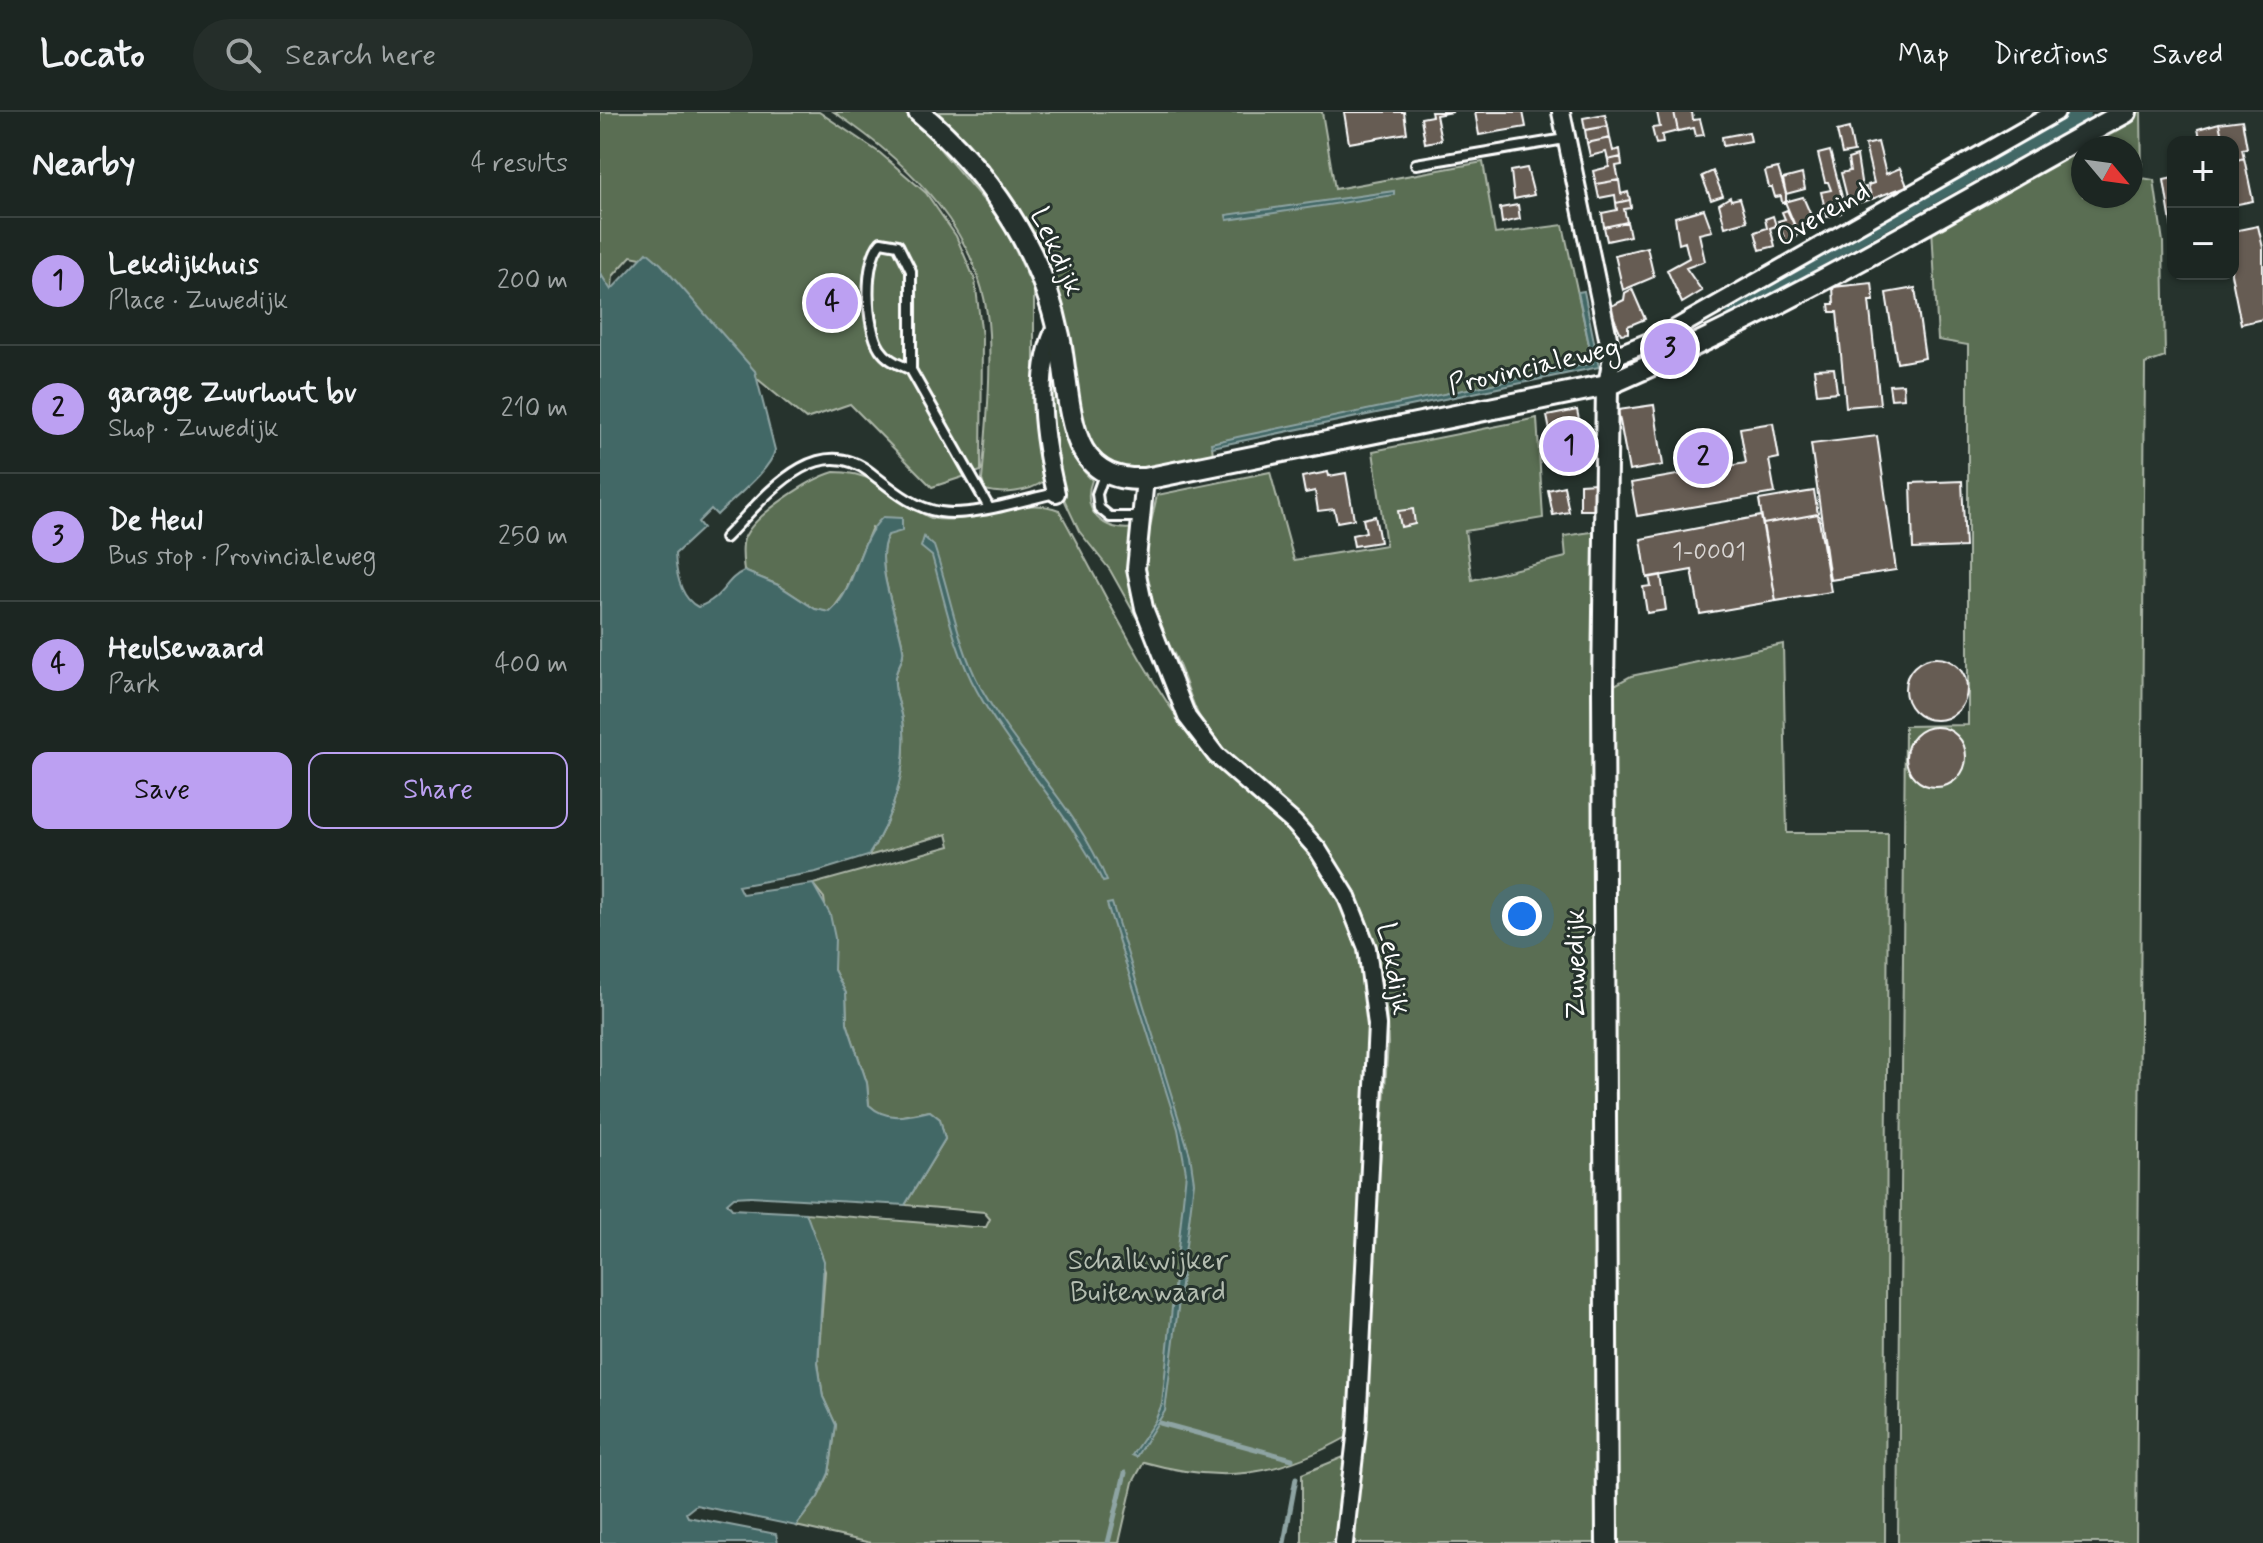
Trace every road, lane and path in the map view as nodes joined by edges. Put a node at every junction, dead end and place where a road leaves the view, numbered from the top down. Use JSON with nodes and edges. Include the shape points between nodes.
{"nodes":[{"id":1,"x":919,"y":112,"type":"edge"},
{"id":2,"x":1561,"y":112,"type":"edge"},
{"id":3,"x":2126,"y":112,"type":"edge"},
{"id":4,"x":2049,"y":114,"type":"edge"},
{"id":5,"x":1565,"y":139,"type":"junction"},
{"id":6,"x":1416,"y":164,"type":"dead end"},
{"id":7,"x":1057,"y":325,"type":"junction"},
{"id":8,"x":1612,"y":357,"type":"junction"},
{"id":9,"x":911,"y":370,"type":"junction"},
{"id":10,"x":1607,"y":385,"type":"junction"},
{"id":11,"x":1105,"y":472,"type":"junction"},
{"id":12,"x":1145,"y":479,"type":"junction"},
{"id":13,"x":1056,"y":493,"type":"joint"},
{"id":14,"x":988,"y":506,"type":"junction"},
{"id":15,"x":1139,"y":517,"type":"junction"},
{"id":16,"x":725,"y":538,"type":"dead end"},
{"id":17,"x":1344,"y":1543,"type":"edge"},
{"id":18,"x":1607,"y":1543,"type":"edge"}],
"edges":[{"from":1,"to":7,"type":"street","name":"Lekdijk","via":[[966,159],[1016,222]]},
{"from":2,"to":5,"type":"street"},
{"from":3,"to":10,"type":"street","name":"Provincialeweg","via":[[1850,264]]},
{"from":4,"to":8,"type":"street","name":"Overeind","via":[[1659,338]]},
{"from":5,"to":6,"type":"lane"},
{"from":5,"to":8,"type":"street"},
{"from":7,"to":11,"type":"street","via":[[1075,429],[1082,448]]},
{"from":7,"to":13,"type":"street","name":"Lekdijk","via":[[1045,351],[1044,384]]},
{"from":8,"to":10,"type":"street"},
{"from":9,"to":9,"type":"lane","via":[[911,271],[898,245],[881,242],[871,253],[868,271],[878,346],[888,359]]},
{"from":9,"to":14,"type":"lane"},
{"from":10,"to":12,"type":"street","name":"Provincialeweg"},
{"from":10,"to":18,"type":"street","name":"Zuwedijk"},
{"from":11,"to":12,"type":"street","name":"Provincialeweg","via":[[1126,480]]},
{"from":11,"to":15,"type":"lane","via":[[1097,494],[1099,508],[1110,517]]},
{"from":12,"to":15,"type":"street","name":"Lekdijk"},
{"from":13,"to":14,"type":"lane"},
{"from":14,"to":16,"type":"lane","via":[[962,513],[923,507],[865,468],[847,460],[820,459],[790,474]]},
{"from":15,"to":17,"type":"street","name":"Lekdijk","via":[[1136,569],[1144,608],[1187,717],[1216,755],[1318,850],[1346,895],[1367,948],[1377,1025],[1357,1429]]}]}
